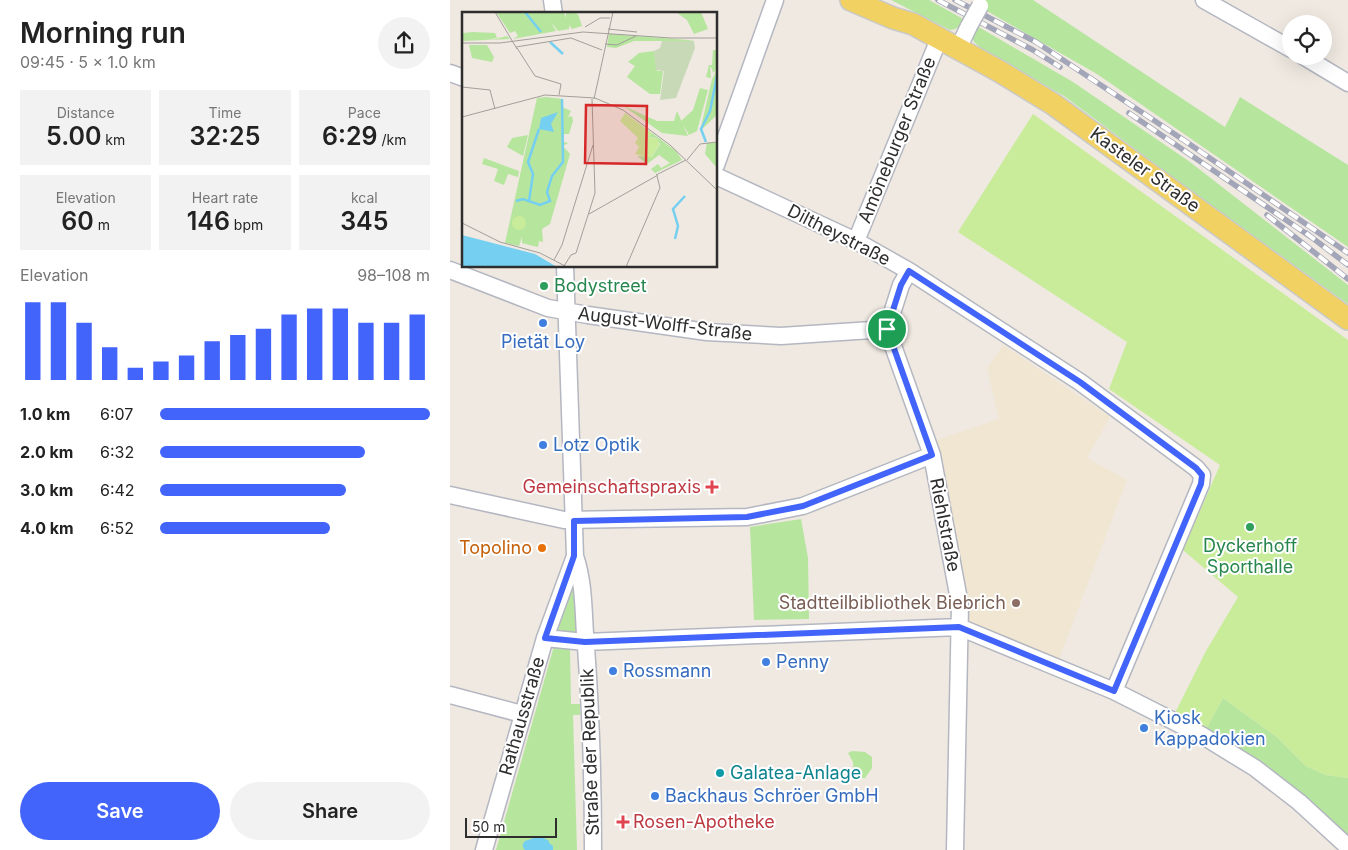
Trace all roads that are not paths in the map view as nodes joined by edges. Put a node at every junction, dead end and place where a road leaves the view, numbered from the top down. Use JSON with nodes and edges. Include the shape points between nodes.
{"nodes":[{"id":1,"x":775,"y":0,"type":"edge"},
{"id":2,"x":852,"y":0,"type":"edge"},
{"id":3,"x":1204,"y":0,"type":"edge"},
{"id":4,"x":982,"y":3,"type":"edge"},
{"id":5,"x":936,"y":38,"type":"junction"},
{"id":6,"x":1282,"y":44,"type":"edge"},
{"id":7,"x":958,"y":49,"type":"junction"},
{"id":8,"x":1318,"y":65,"type":"edge"},
{"id":9,"x":450,"y":73,"type":"edge"},
{"id":10,"x":462,"y":77,"type":"edge"},
{"id":11,"x":1348,"y":83,"type":"edge"},
{"id":12,"x":718,"y":159,"type":"edge"},
{"id":13,"x":718,"y":177,"type":"edge"},
{"id":14,"x":856,"y":241,"type":"junction"},
{"id":15,"x":565,"y":268,"type":"edge"},
{"id":16,"x":450,"y":270,"type":"edge"},
{"id":17,"x":909,"y":271,"type":"junction"},
{"id":18,"x":567,"y":312,"type":"junction"},
{"id":19,"x":1348,"y":319,"type":"edge"},
{"id":20,"x":887,"y":329,"type":"junction"},
{"id":21,"x":932,"y":455,"type":"junction"},
{"id":22,"x":450,"y":495,"type":"edge"},
{"id":23,"x":574,"y":521,"type":"junction"},
{"id":24,"x":574,"y":556,"type":"junction"},
{"id":25,"x":959,"y":627,"type":"junction"},
{"id":26,"x":545,"y":638,"type":"junction"},
{"id":27,"x":585,"y":642,"type":"junction"},
{"id":28,"x":1114,"y":691,"type":"junction"},
{"id":29,"x":450,"y":695,"type":"edge"},
{"id":30,"x":522,"y":714,"type":"junction"},
{"id":31,"x":1348,"y":847,"type":"edge"},
{"id":32,"x":484,"y":850,"type":"edge"},
{"id":33,"x":594,"y":850,"type":"edge"},
{"id":34,"x":955,"y":850,"type":"edge"}],
"edges":[{"from":1,"to":12,"type":"street"},
{"from":2,"to":5,"type":"main road","name":"Kasteler Straße","via":[[913,24]]},
{"from":3,"to":6,"type":"street"},
{"from":4,"to":7,"type":"street","bridge":true},
{"from":5,"to":7,"type":"main road","name":"Kasteler Straße"},
{"from":5,"to":14,"type":"street","name":"Amöneburger Straße"},
{"from":7,"to":19,"type":"main road","name":"Kasteler Straße","via":[[1078,121]]},
{"from":8,"to":11,"type":"street"},
{"from":9,"to":10,"type":"street"},
{"from":13,"to":14,"type":"street","name":"Diltheystraße"},
{"from":14,"to":17,"type":"street","name":"Diltheystraße"},
{"from":15,"to":18,"type":"street","name":"Straße der Republik"},
{"from":16,"to":18,"type":"street","name":"August-Wolff-Straße","via":[[548,308]]},
{"from":17,"to":20,"type":"street","via":[[901,285]]},
{"from":17,"to":28,"type":"street","name":"Diltheystraße","via":[[1080,382],[1202,475]]},
{"from":18,"to":20,"type":"street","name":"August-Wolff-Straße","via":[[706,332],[781,336]]},
{"from":18,"to":23,"type":"street","name":"Straße der Republik"},
{"from":20,"to":21,"type":"street","name":"Riehlstraße"},
{"from":21,"to":23,"type":"street","via":[[803,506],[747,517]]},
{"from":21,"to":25,"type":"street","name":"Riehlstraße","via":[[960,605]]},
{"from":22,"to":23,"type":"street"},
{"from":23,"to":24,"type":"street","name":"Straße der Republik"},
{"from":24,"to":26,"type":"street","name":"Rathausstraße"},
{"from":24,"to":27,"type":"street","name":"Straße der Republik","via":[[581,576]]},
{"from":25,"to":27,"type":"street"},
{"from":25,"to":28,"type":"street"},
{"from":25,"to":34,"type":"street","name":"Riehlstraße"},
{"from":26,"to":27,"type":"street"},
{"from":26,"to":30,"type":"street","name":"Rathausstraße"},
{"from":27,"to":33,"type":"street","name":"Straße der Republik"},
{"from":28,"to":31,"type":"street","via":[[1203,736],[1255,768],[1299,802]]},
{"from":29,"to":30,"type":"street"},
{"from":30,"to":32,"type":"street","name":"Rathausstraße"}]}
